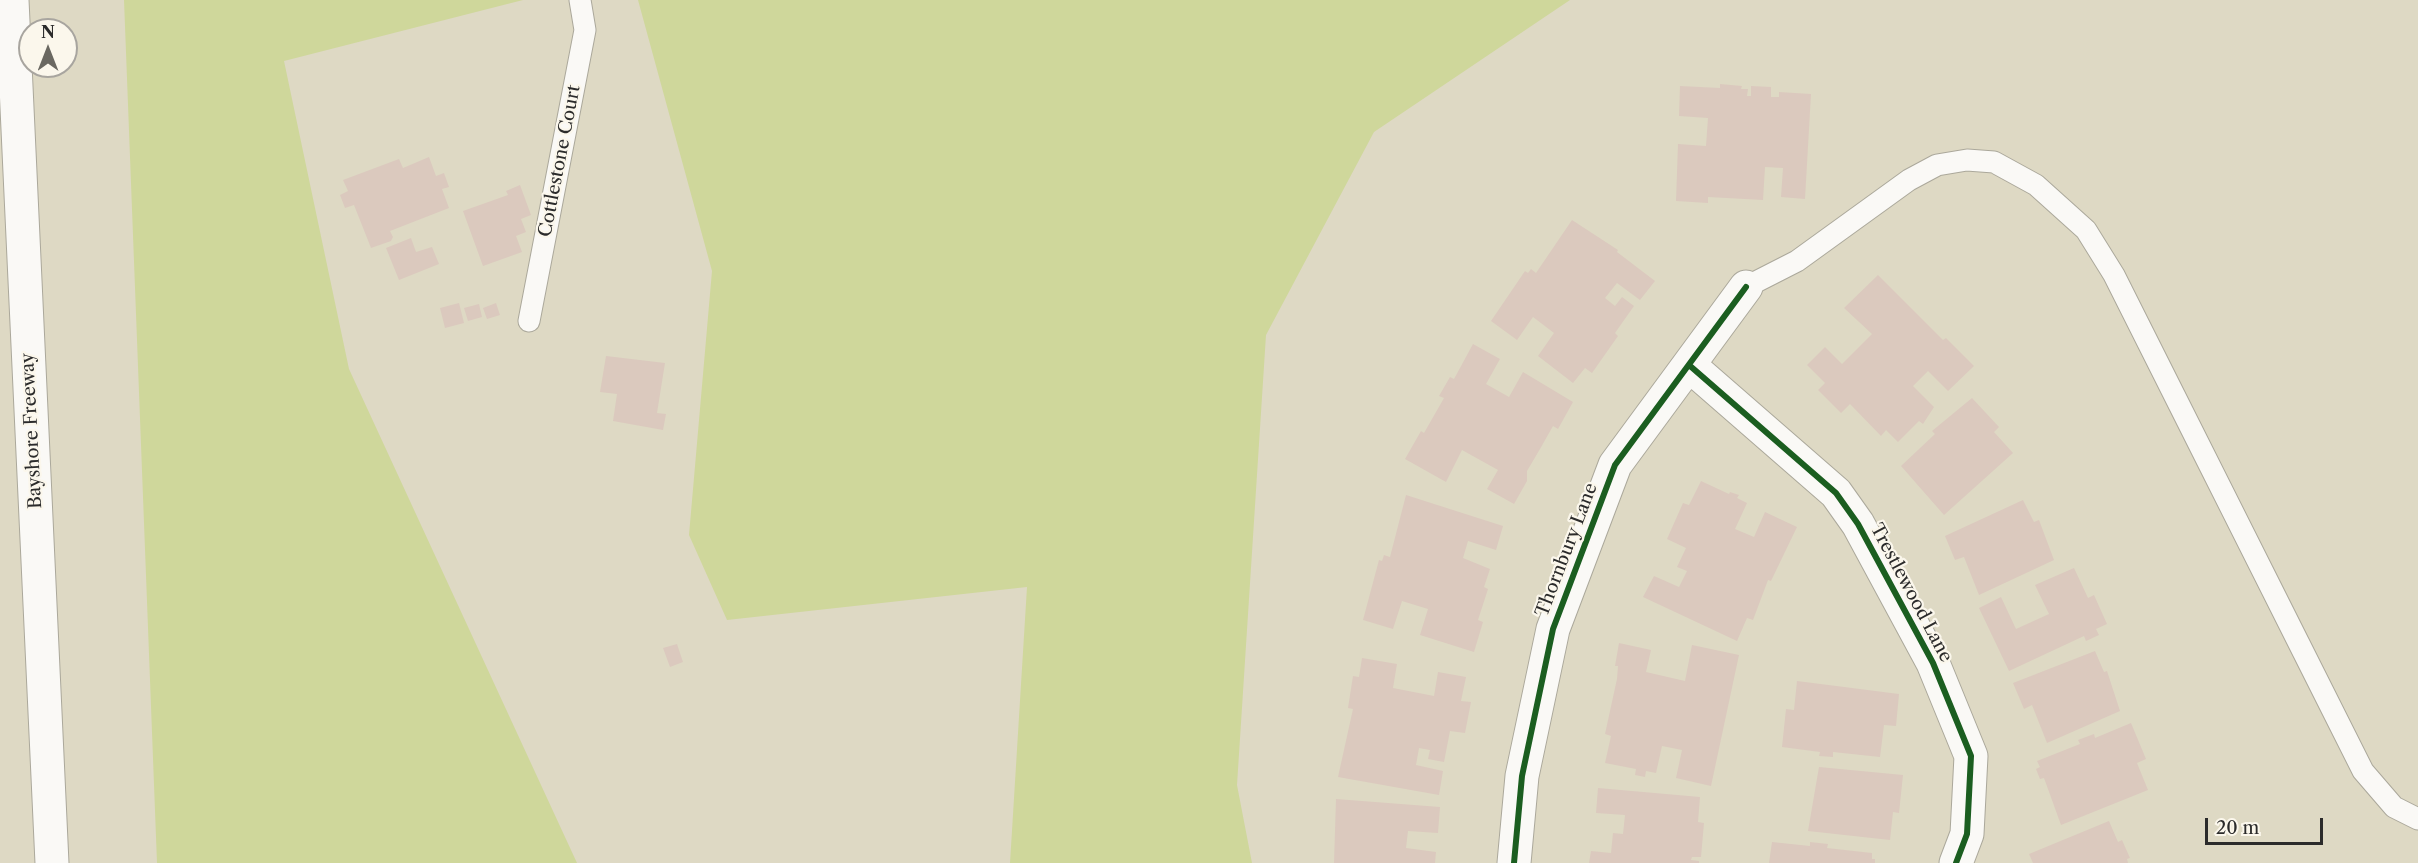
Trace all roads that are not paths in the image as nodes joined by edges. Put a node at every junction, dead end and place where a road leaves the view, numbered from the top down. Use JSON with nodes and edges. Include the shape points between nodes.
{"nodes":[{"id":1,"x":12,"y":0,"type":"edge"},
{"id":2,"x":580,"y":0,"type":"edge"},
{"id":3,"x":1746,"y":287,"type":"joint"},
{"id":4,"x":529,"y":321,"type":"dead end"},
{"id":5,"x":1689,"y":365,"type":"junction"},
{"id":6,"x":2418,"y":819,"type":"edge"},
{"id":7,"x":52,"y":863,"type":"edge"},
{"id":8,"x":1514,"y":863,"type":"edge"},
{"id":9,"x":1956,"y":863,"type":"edge"}],
"edges":[{"from":1,"to":7,"type":"main road","name":"Bayshore Freeway"},
{"from":2,"to":4,"type":"lane","name":"Cottlestone Court","via":[[585,30]]},
{"from":3,"to":5,"type":"main road","name":"Thornbury Lane"},
{"from":3,"to":6,"type":"lane","via":[[1797,261],[1908,180],[1937,165],[1967,160],[1994,162],[2036,185],[2086,230],[2114,275],[2363,771],[2394,807]]},
{"from":5,"to":8,"type":"main road","name":"Thornbury Lane","via":[[1615,465],[1553,629],[1522,776]]},
{"from":5,"to":9,"type":"main road","name":"Trestlewood Lane","via":[[1836,494],[1858,524],[1927,653],[1971,756],[1967,834]]}]}
